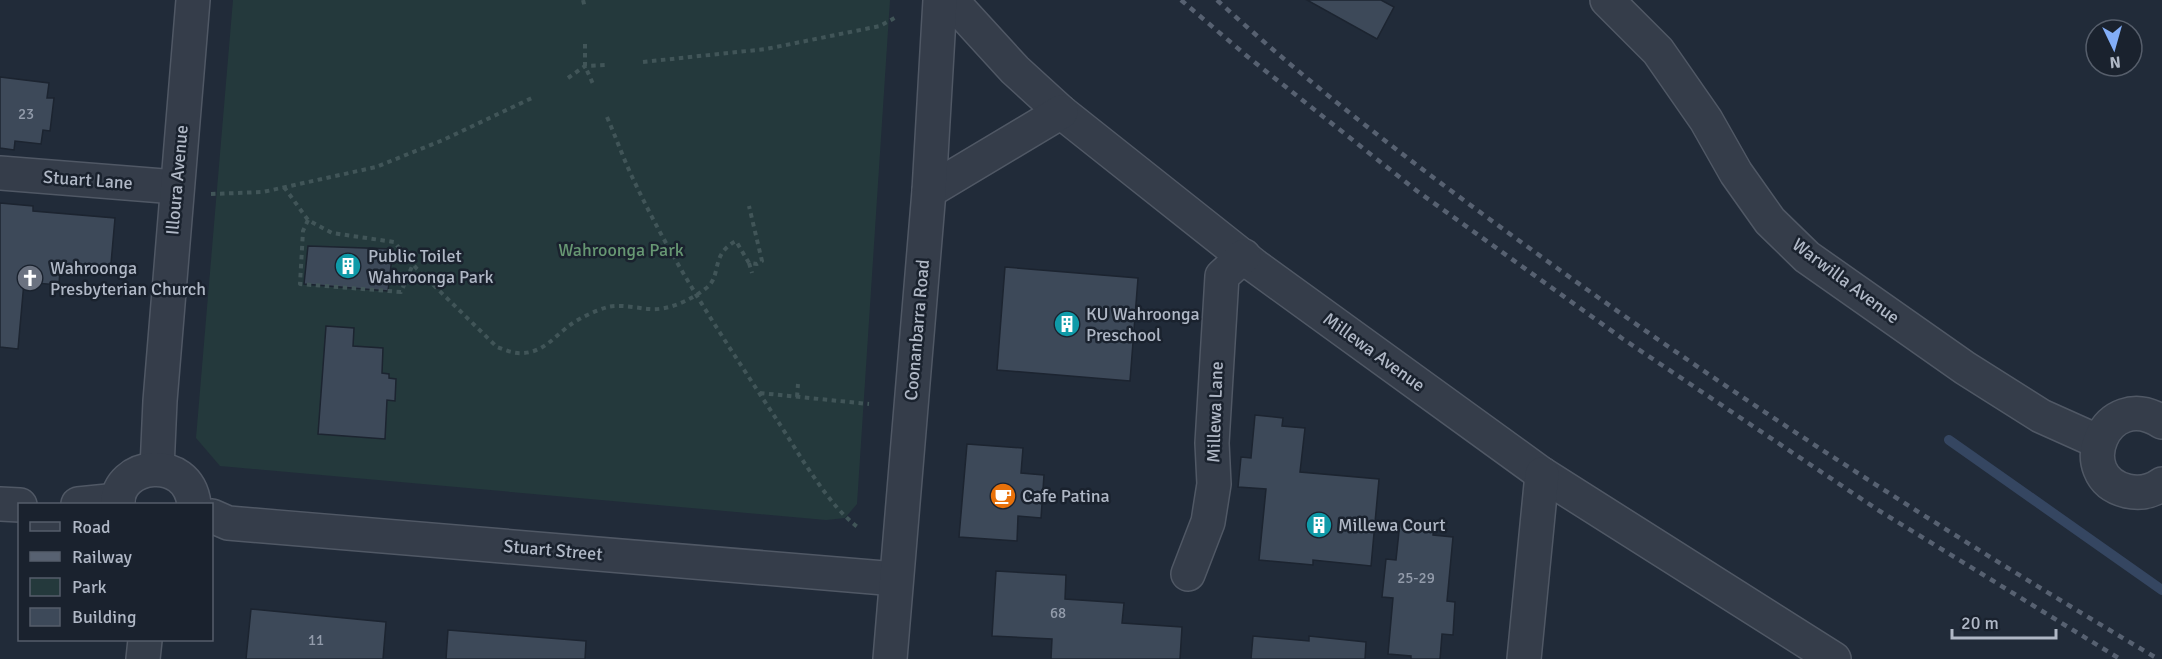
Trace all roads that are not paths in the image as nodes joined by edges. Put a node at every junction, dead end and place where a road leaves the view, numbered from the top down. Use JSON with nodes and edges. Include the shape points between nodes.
{"nodes":[{"id":1,"x":193,"y":0,"type":"edge"},
{"id":2,"x":940,"y":0,"type":"edge"},
{"id":3,"x":951,"y":0,"type":"edge"},
{"id":4,"x":1607,"y":0,"type":"edge"},
{"id":5,"x":1061,"y":112,"type":"junction"},
{"id":6,"x":0,"y":173,"type":"edge"},
{"id":7,"x":192,"y":190,"type":"junction"},
{"id":8,"x":929,"y":191,"type":"junction"},
{"id":9,"x":1244,"y":256,"type":"junction"},
{"id":10,"x":2162,"y":421,"type":"edge"},
{"id":11,"x":2099,"y":442,"type":"junction"},
{"id":12,"x":157,"y":469,"type":"junction"},
{"id":13,"x":1542,"y":474,"type":"junction"},
{"id":14,"x":2162,"y":484,"type":"edge"},
{"id":15,"x":118,"y":502,"type":"edge"},
{"id":16,"x":98,"y":503,"type":"edge"},
{"id":17,"x":194,"y":503,"type":"edge"},
{"id":18,"x":0,"y":504,"type":"edge"},
{"id":19,"x":18,"y":505,"type":"edge"},
{"id":20,"x":213,"y":516,"type":"edge"},
{"id":21,"x":1188,"y":574,"type":"dead end"},
{"id":22,"x":896,"y":579,"type":"junction"},
{"id":23,"x":145,"y":641,"type":"edge"},
{"id":24,"x":143,"y":659,"type":"edge"},
{"id":25,"x":890,"y":659,"type":"edge"},
{"id":26,"x":1524,"y":659,"type":"edge"},
{"id":27,"x":1834,"y":659,"type":"edge"}],
"edges":[{"from":1,"to":7,"type":"street","name":"Illoura Avenue"},
{"from":2,"to":8,"type":"street","name":"Coonanbarra Road"},
{"from":3,"to":5,"type":"street","name":"Millewa Avenue"},
{"from":4,"to":11,"type":"street","name":"Warwilla Avenue","via":[[1658,51],[1770,221],[1807,257],[2031,410]]},
{"from":5,"to":8,"type":"street"},
{"from":5,"to":9,"type":"street","name":"Millewa Avenue"},
{"from":6,"to":7,"type":"street","name":"Stuart Lane"},
{"from":7,"to":12,"type":"street","name":"Illoura Avenue","via":[[160,401]]},
{"from":8,"to":22,"type":"street","name":"Coonanbarra Road"},
{"from":9,"to":13,"type":"street","name":"Millewa Avenue"},
{"from":9,"to":21,"type":"street","name":"Millewa Lane","via":[[1222,276],[1212,443],[1214,484],[1208,522]]},
{"from":10,"to":11,"type":"street","via":[[2139,413],[2119,417],[2107,427]]},
{"from":11,"to":14,"type":"street","via":[[2098,466],[2120,490],[2142,493]]},
{"from":12,"to":15,"type":"street","via":[[133,476],[122,488]]},
{"from":12,"to":17,"type":"street","via":[[174,473],[186,483]]},
{"from":13,"to":26,"type":"street"},
{"from":13,"to":27,"type":"street","name":"Millewa Avenue"},
{"from":15,"to":16,"type":"street"},
{"from":18,"to":19,"type":"street"},
{"from":20,"to":22,"type":"street","name":"Stuart Street","via":[[228,523]]},
{"from":22,"to":25,"type":"street","name":"Coonanbarra Road"},
{"from":23,"to":24,"type":"street"}]}
